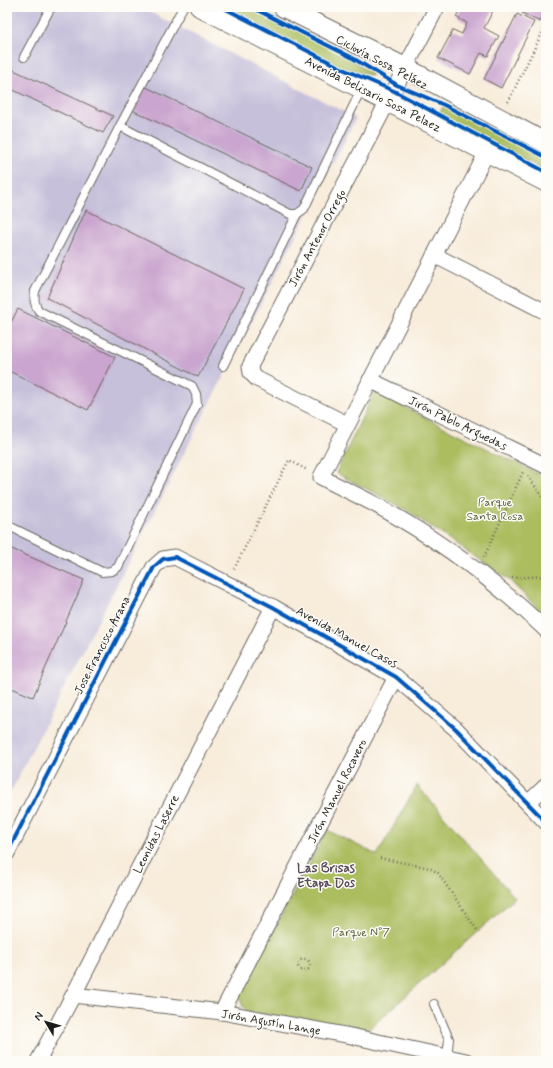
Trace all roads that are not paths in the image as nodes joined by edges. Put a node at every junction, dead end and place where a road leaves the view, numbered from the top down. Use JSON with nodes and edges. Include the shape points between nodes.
{"nodes":[{"id":1,"x":52,"y":7,"type":"edge"},
{"id":2,"x":183,"y":7,"type":"edge"},
{"id":3,"x":200,"y":7,"type":"edge"},
{"id":4,"x":283,"y":7,"type":"edge"},
{"id":5,"x":437,"y":7,"type":"edge"},
{"id":6,"x":24,"y":58,"type":"dead end"},
{"id":7,"x":406,"y":68,"type":"junction"},
{"id":8,"x":362,"y":88,"type":"junction"},
{"id":9,"x":389,"y":102,"type":"junction"},
{"id":10,"x":120,"y":126,"type":"junction"},
{"id":11,"x":546,"y":142,"type":"edge"},
{"id":12,"x":487,"y":152,"type":"junction"},
{"id":13,"x":546,"y":182,"type":"edge"},
{"id":14,"x":298,"y":214,"type":"junction"},
{"id":15,"x":434,"y":255,"type":"junction"},
{"id":16,"x":546,"y":312,"type":"edge"},
{"id":17,"x":223,"y":366,"type":"dead end"},
{"id":18,"x":370,"y":380,"type":"junction"},
{"id":19,"x":347,"y":424,"type":"junction"},
{"id":20,"x":546,"y":466,"type":"edge"},
{"id":21,"x":7,"y":525,"type":"edge"},
{"id":22,"x":273,"y":607,"type":"junction"},
{"id":23,"x":546,"y":630,"type":"edge"},
{"id":24,"x":396,"y":677,"type":"junction"},
{"id":25,"x":546,"y":786,"type":"edge"},
{"id":26,"x":528,"y":802,"type":"junction"},
{"id":27,"x":546,"y":822,"type":"edge"},
{"id":28,"x":7,"y":853,"type":"edge"},
{"id":29,"x":73,"y":995,"type":"junction"},
{"id":30,"x":434,"y":1004,"type":"dead end"},
{"id":31,"x":222,"y":1012,"type":"junction"},
{"id":32,"x":447,"y":1057,"type":"junction"},
{"id":33,"x":38,"y":1061,"type":"edge"},
{"id":34,"x":466,"y":1061,"type":"edge"}],
"edges":[{"from":1,"to":6,"type":"lane"},
{"from":2,"to":10,"type":"lane"},
{"from":3,"to":8,"type":"street","name":"Avenida Belisario Sosa Pelaez"},
{"from":4,"to":7,"type":"street"},
{"from":5,"to":7,"type":"street","name":"Jirón Antenor Orrego"},
{"from":7,"to":9,"type":"street","name":"Jirón Antenor Orrego"},
{"from":7,"to":11,"type":"street"},
{"from":8,"to":9,"type":"street","name":"Avenida Belisario Sosa Pelaez"},
{"from":8,"to":14,"type":"lane","via":[[304,209]]},
{"from":9,"to":12,"type":"street","name":"Avenida Belisario Sosa Pelaez"},
{"from":9,"to":19,"type":"street","name":"Jirón Antenor Orrego","via":[[250,366],[251,373],[258,379]]},
{"from":10,"to":14,"type":"lane","via":[[290,214]]},
{"from":10,"to":21,"type":"lane","via":[[35,291],[34,304],[39,310],[192,386],[196,394],[196,404],[118,567],[112,571],[102,572]]},
{"from":12,"to":13,"type":"street","name":"Avenida Belisario Sosa Pelaez"},
{"from":12,"to":15,"type":"street"},
{"from":14,"to":17,"type":"lane"},
{"from":15,"to":16,"type":"street"},
{"from":15,"to":18,"type":"street"},
{"from":18,"to":19,"type":"street"},
{"from":18,"to":20,"type":"street","name":"Jirón Pablo Arguedas"},
{"from":19,"to":23,"type":"street","via":[[321,477],[430,537],[480,573]]},
{"from":22,"to":24,"type":"street","name":"Avenida Manuel Casos"},
{"from":22,"to":28,"type":"street","name":"Jose Francisco Arana","via":[[175,557],[163,559],[154,567]]},
{"from":22,"to":29,"type":"street","name":"Leonidas Laserre"},
{"from":24,"to":26,"type":"street","name":"Avenida Manuel Casos","via":[[456,729]]},
{"from":24,"to":31,"type":"street","name":"Jirón Manuel Rocavero"},
{"from":25,"to":26,"type":"street"},
{"from":26,"to":27,"type":"street","name":"Avenida Manuel Casos"},
{"from":29,"to":31,"type":"street","name":"Jirón Agustín Lange"},
{"from":29,"to":33,"type":"street","name":"Leonidas Laserre"},
{"from":30,"to":32,"type":"lane","via":[[449,1038]]},
{"from":31,"to":32,"type":"street","name":"Jirón Agustín Lange"},
{"from":32,"to":34,"type":"street","name":"Jirón Agustín Lange"}]}
